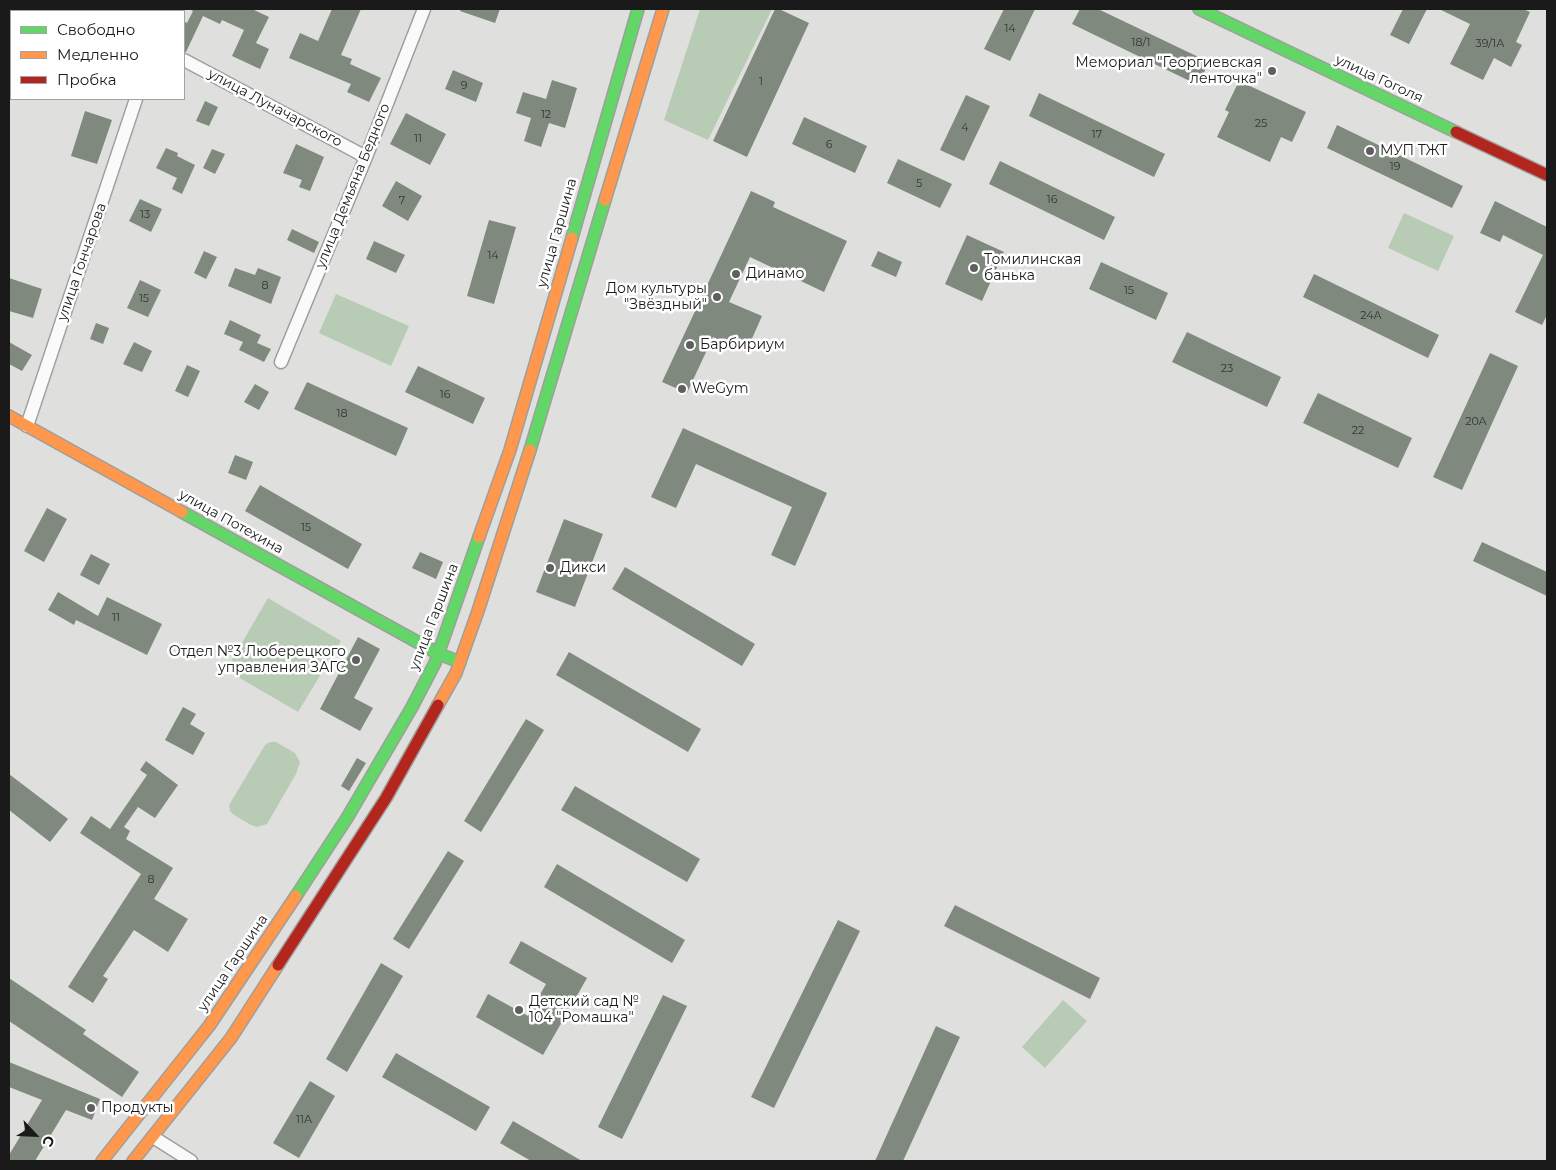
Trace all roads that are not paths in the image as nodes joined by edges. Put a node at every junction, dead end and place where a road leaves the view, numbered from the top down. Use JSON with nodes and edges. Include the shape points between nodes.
{"nodes":[{"id":1,"x":424,"y":9,"type":"edge"},
{"id":2,"x":638,"y":9,"type":"edge"},
{"id":3,"x":663,"y":9,"type":"edge"},
{"id":4,"x":1199,"y":9,"type":"edge"},
{"id":5,"x":185,"y":61,"type":"edge"},
{"id":6,"x":136,"y":100,"type":"edge"},
{"id":7,"x":366,"y":157,"type":"junction"},
{"id":8,"x":1547,"y":175,"type":"edge"},
{"id":9,"x":281,"y":362,"type":"dead end"},
{"id":10,"x":9,"y":416,"type":"edge"},
{"id":11,"x":27,"y":426,"type":"junction"},
{"id":12,"x":439,"y":654,"type":"junction"},
{"id":13,"x":460,"y":662,"type":"junction"},
{"id":14,"x":153,"y":1137,"type":"junction"},
{"id":15,"x":102,"y":1161,"type":"edge"},
{"id":16,"x":133,"y":1161,"type":"edge"},
{"id":17,"x":190,"y":1161,"type":"edge"}],
"edges":[{"from":1,"to":7,"type":"street","name":"улица Демьяна Бедного"},
{"from":2,"to":12,"type":"main road","name":"улица Гаршина","via":[[510,450]]},
{"from":3,"to":13,"type":"main road","via":[[528,456]]},
{"from":4,"to":8,"type":"main road","name":"улица Гоголя"},
{"from":5,"to":7,"type":"street","name":"улица Луначарского"},
{"from":6,"to":11,"type":"street","name":"улица Гончарова"},
{"from":7,"to":9,"type":"street","name":"улица Демьяна Бедного"},
{"from":10,"to":11,"type":"main road","name":"улица Потехина"},
{"from":11,"to":12,"type":"main road","name":"улица Потехина"},
{"from":12,"to":13,"type":"main road","name":"улица Потехина"},
{"from":12,"to":15,"type":"main road","name":"улица Гаршина","via":[[358,801],[307,879],[209,1026]]},
{"from":13,"to":14,"type":"main road","via":[[386,798],[318,904],[231,1038]]},
{"from":14,"to":16,"type":"main road"},
{"from":14,"to":17,"type":"street"}]}
